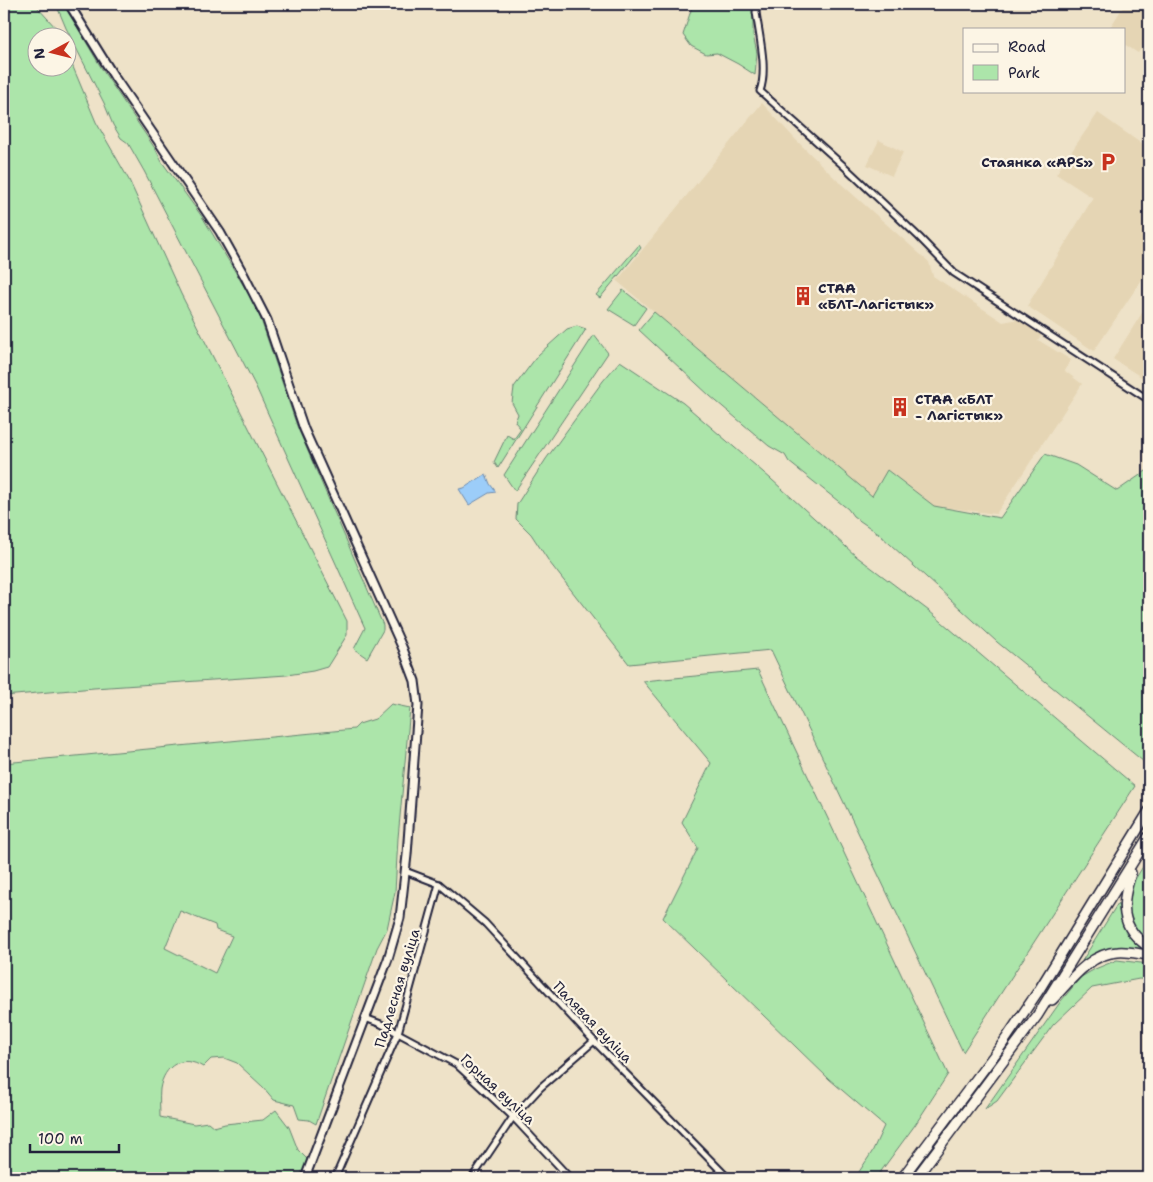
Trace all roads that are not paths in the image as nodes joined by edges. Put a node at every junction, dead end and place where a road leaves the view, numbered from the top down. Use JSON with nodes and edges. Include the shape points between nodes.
{"nodes":[{"id":1,"x":69,"y":4,"type":"edge"},
{"id":2,"x":757,"y":4,"type":"edge"},
{"id":3,"x":1149,"y":400,"type":"edge"},
{"id":4,"x":1149,"y":811,"type":"edge"},
{"id":5,"x":1149,"y":836,"type":"edge"},
{"id":6,"x":1136,"y":857,"type":"junction"},
{"id":7,"x":405,"y":871,"type":"junction"},
{"id":8,"x":439,"y":884,"type":"junction"},
{"id":9,"x":1149,"y":947,"type":"edge"},
{"id":10,"x":1149,"y":955,"type":"edge"},
{"id":11,"x":1037,"y":1016,"type":"junction"},
{"id":12,"x":365,"y":1018,"type":"junction"},
{"id":13,"x":398,"y":1033,"type":"junction"},
{"id":14,"x":594,"y":1041,"type":"junction"},
{"id":15,"x":513,"y":1117,"type":"junction"},
{"id":16,"x":305,"y":1178,"type":"edge"},
{"id":17,"x":335,"y":1178,"type":"edge"},
{"id":18,"x":472,"y":1178,"type":"edge"},
{"id":19,"x":570,"y":1178,"type":"edge"},
{"id":20,"x":728,"y":1178,"type":"edge"},
{"id":21,"x":902,"y":1178,"type":"edge"},
{"id":22,"x":916,"y":1178,"type":"edge"}],
"edges":[{"from":1,"to":7,"type":"street","via":[[115,78],[220,232],[268,320],[304,429],[409,665],[418,705]]},
{"from":2,"to":3,"type":"street","via":[[763,71],[760,91],[954,273]]},
{"from":4,"to":21,"type":"highway","via":[[1039,990]]},
{"from":5,"to":6,"type":"highway"},
{"from":6,"to":9,"type":"highway","via":[[1126,889],[1125,915],[1135,936]]},
{"from":6,"to":11,"type":"highway"},
{"from":7,"to":8,"type":"street","name":"Палявая вуліца"},
{"from":7,"to":12,"type":"street","via":[[397,933]]},
{"from":8,"to":13,"type":"street","name":"Падлесная вуліца"},
{"from":8,"to":14,"type":"street","name":"Палявая вуліца","via":[[485,923]]},
{"from":10,"to":11,"type":"highway","via":[[1117,952],[1095,959]]},
{"from":11,"to":22,"type":"highway"},
{"from":12,"to":13,"type":"street","name":"Горная вуліца"},
{"from":12,"to":16,"type":"street"},
{"from":13,"to":15,"type":"street","name":"Горная вуліца","via":[[456,1064]]},
{"from":13,"to":17,"type":"street","name":"Падлесная вуліца"},
{"from":14,"to":15,"type":"street","via":[[541,1087]]},
{"from":14,"to":20,"type":"street","name":"Палявая вуліца"},
{"from":15,"to":18,"type":"street"},
{"from":15,"to":19,"type":"street","name":"Горная вуліца"}]}
